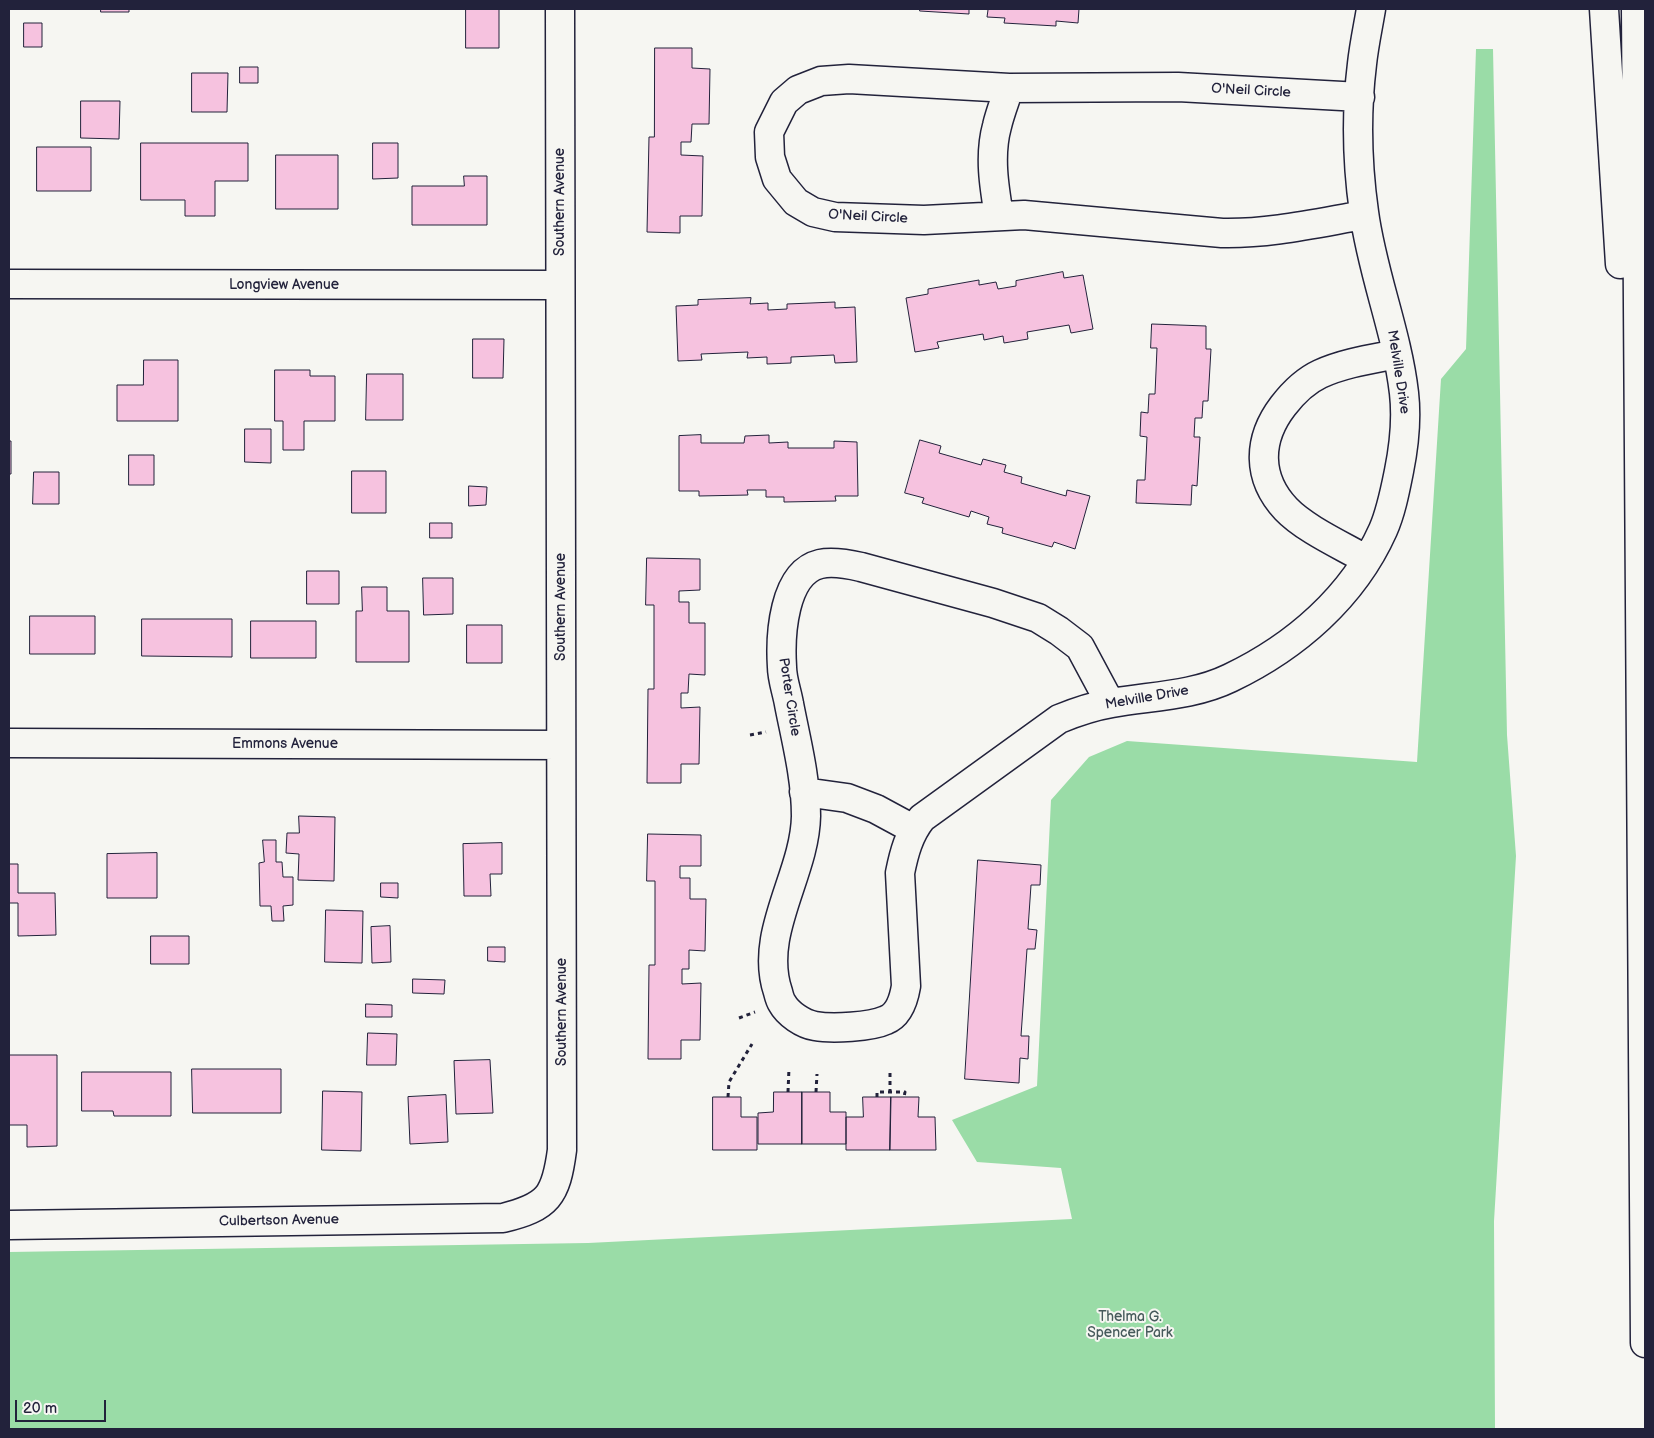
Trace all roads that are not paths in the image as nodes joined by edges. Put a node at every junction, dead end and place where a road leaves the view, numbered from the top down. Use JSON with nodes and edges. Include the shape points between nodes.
{"nodes":[{"id":1,"x":560,"y":9,"type":"edge"},
{"id":2,"x":1371,"y":9,"type":"edge"},
{"id":3,"x":1604,"y":9,"type":"edge"},
{"id":4,"x":1636,"y":9,"type":"edge"},
{"id":5,"x":1009,"y":88,"type":"junction"},
{"id":6,"x":1360,"y":97,"type":"junction"},
{"id":7,"x":1364,"y":215,"type":"junction"},
{"id":8,"x":999,"y":216,"type":"junction"},
{"id":9,"x":9,"y":284,"type":"edge"},
{"id":10,"x":560,"y":285,"type":"junction"},
{"id":11,"x":1398,"y":354,"type":"junction"},
{"id":12,"x":1367,"y":560,"type":"junction"},
{"id":13,"x":1640,"y":560,"type":"junction"},
{"id":14,"x":1110,"y":703,"type":"junction"},
{"id":15,"x":9,"y":744,"type":"edge"},
{"id":16,"x":561,"y":745,"type":"junction"},
{"id":17,"x":804,"y":792,"type":"junction"},
{"id":18,"x":913,"y":829,"type":"junction"},
{"id":19,"x":888,"y":1020,"type":"joint"},
{"id":20,"x":545,"y":1201,"type":"joint"},
{"id":21,"x":9,"y":1224,"type":"edge"},
{"id":22,"x":1645,"y":1343,"type":"edge"}],
"edges":[{"from":1,"to":10,"type":"main road","name":"Southern Avenue"},
{"from":2,"to":6,"type":"main road","name":"Melville Drive"},
{"from":3,"to":13,"type":"main road"},
{"from":4,"to":13,"type":"main road"},
{"from":5,"to":6,"type":"main road","name":"O'Neil Circle","via":[[1178,87]]},
{"from":5,"to":8,"type":"main road","via":[[993,151]]},
{"from":5,"to":8,"type":"main road","name":"O'Neil Circle","via":[[849,79],[821,81],[798,90],[784,102],[768,132],[770,157],[777,179],[796,202],[813,212],[835,217],[924,220]]},
{"from":6,"to":7,"type":"main road","name":"Melville Drive","via":[[1359,172]]},
{"from":7,"to":8,"type":"main road","name":"O'Neil Circle","via":[[1246,234],[1024,215]]},
{"from":7,"to":11,"type":"main road","name":"Melville Drive"},
{"from":9,"to":10,"type":"main road","name":"Longview Avenue"},
{"from":10,"to":16,"type":"main road","name":"Southern Avenue"},
{"from":11,"to":12,"type":"main road","name":"Melville Drive","via":[[1406,425],[1403,454],[1384,528]]},
{"from":11,"to":12,"type":"main road","via":[[1348,364],[1319,375],[1293,393],[1274,418],[1264,442],[1268,483],[1286,510]]},
{"from":12,"to":14,"type":"main road","name":"Melville Drive","via":[[1352,584],[1330,608],[1263,661],[1227,679],[1179,694]]},
{"from":13,"to":22,"type":"main road"},
{"from":14,"to":17,"type":"main road","name":"Porter Circle","via":[[1080,647],[1038,618],[862,566],[820,564],[806,571],[794,587],[782,632],[782,668]]},
{"from":14,"to":18,"type":"main road","name":"Melville Drive","via":[[1059,718],[935,808]]},
{"from":15,"to":16,"type":"main road","name":"Emmons Avenue"},
{"from":16,"to":20,"type":"main road","name":"Southern Avenue","via":[[562,1150],[559,1177]]},
{"from":17,"to":18,"type":"main road","via":[[847,798]]},
{"from":17,"to":19,"type":"main road","name":"Porter Circle","via":[[804,836],[774,942],[774,981],[782,1003],[796,1018],[814,1026],[855,1027]]},
{"from":18,"to":19,"type":"main road","name":"Melville Drive","via":[[900,873],[906,986],[903,1004]]},
{"from":20,"to":21,"type":"main road","name":"Culbertson Avenue","via":[[526,1212],[503,1218]]}]}
